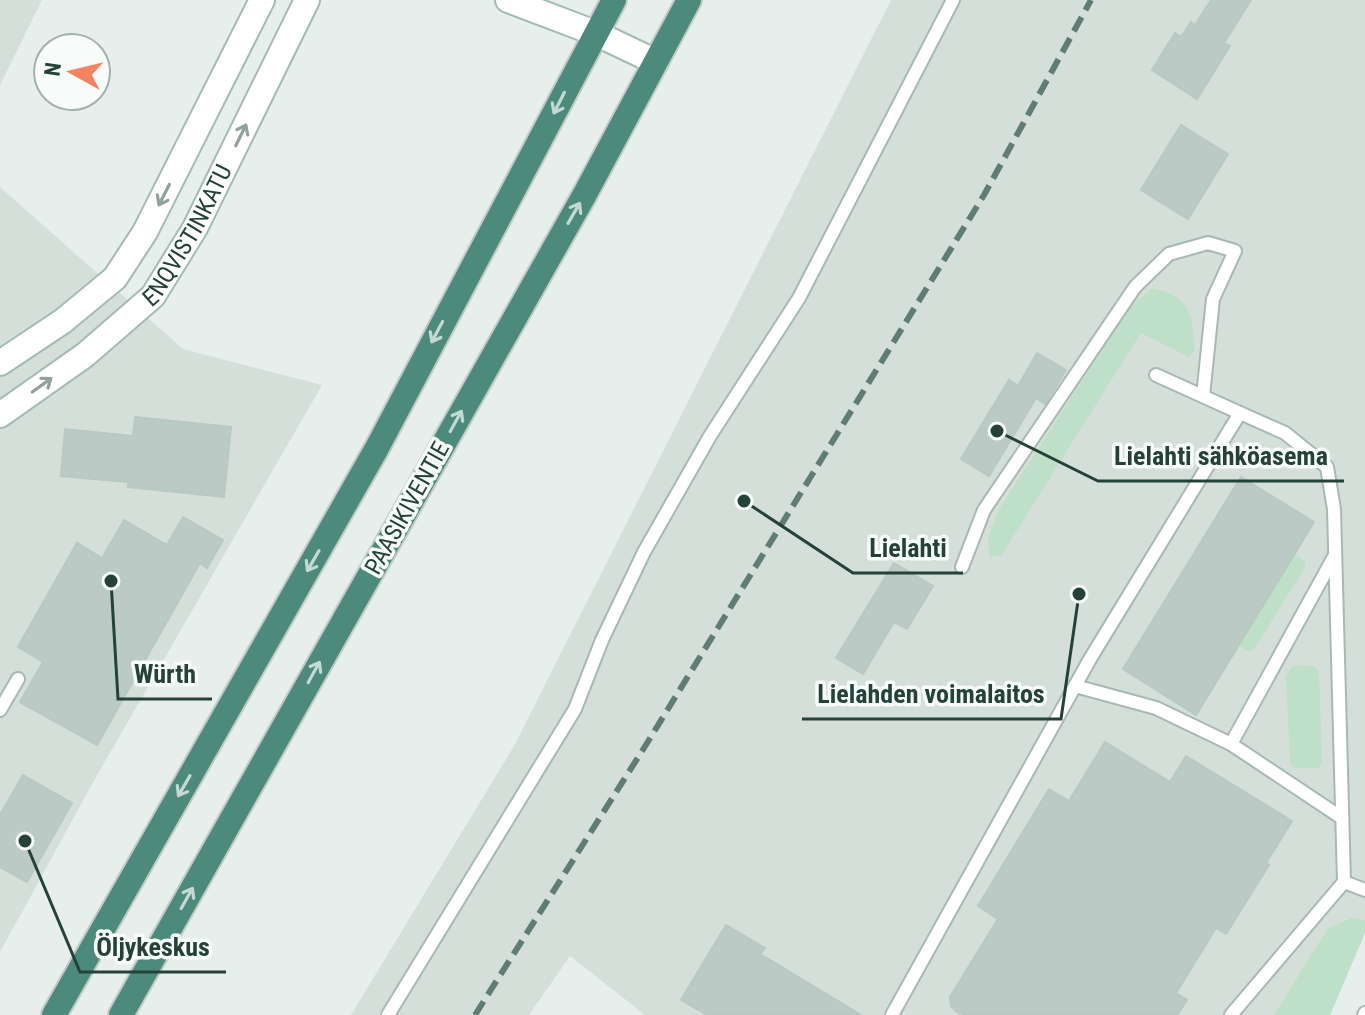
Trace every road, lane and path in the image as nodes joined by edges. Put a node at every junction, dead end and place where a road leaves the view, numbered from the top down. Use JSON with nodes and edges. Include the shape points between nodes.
{"nodes":[{"id":1,"x":262,"y":0,"type":"edge"},
{"id":2,"x":307,"y":0,"type":"edge"},
{"id":3,"x":508,"y":0,"type":"edge"},
{"id":4,"x":614,"y":0,"type":"edge"},
{"id":5,"x":953,"y":0,"type":"edge"},
{"id":6,"x":683,"y":2,"type":"edge"},
{"id":7,"x":595,"y":33,"type":"junction"},
{"id":8,"x":656,"y":62,"type":"junction"},
{"id":9,"x":0,"y":363,"type":"edge"},
{"id":10,"x":1156,"y":375,"type":"dead end"},
{"id":11,"x":1203,"y":396,"type":"junction"},
{"id":12,"x":1240,"y":413,"type":"junction"},
{"id":13,"x":0,"y":415,"type":"edge"},
{"id":14,"x":1336,"y":553,"type":"junction"},
{"id":15,"x":962,"y":567,"type":"dead end"},
{"id":16,"x":18,"y":679,"type":"dead end"},
{"id":17,"x":1075,"y":686,"type":"junction"},
{"id":18,"x":0,"y":710,"type":"edge"},
{"id":19,"x":1231,"y":744,"type":"junction"},
{"id":20,"x":1342,"y":818,"type":"junction"},
{"id":21,"x":1344,"y":882,"type":"junction"},
{"id":22,"x":1365,"y":890,"type":"edge"},
{"id":23,"x":54,"y":1015,"type":"edge"},
{"id":24,"x":121,"y":1015,"type":"edge"},
{"id":25,"x":388,"y":1015,"type":"edge"},
{"id":26,"x":892,"y":1015,"type":"edge"},
{"id":27,"x":1231,"y":1015,"type":"edge"}],
"edges":[{"from":1,"to":9,"type":"main road","name":"ENQVISTINKATU","one_way":true,"via":[[145,232],[115,278]]},
{"from":13,"to":2,"type":"main road","name":"ENQVISTINKATU","one_way":true,"via":[[85,355],[153,296],[195,228]]},
{"from":3,"to":7,"type":"main road"},
{"from":4,"to":7,"type":"highway"},
{"from":5,"to":25,"type":"lane","via":[[799,298],[710,436],[644,552],[575,709]]},
{"from":6,"to":8,"type":"highway","name":"PAASIKIVENTIE"},
{"from":7,"to":8,"type":"main road"},
{"from":7,"to":23,"type":"highway","one_way":true,"via":[[377,448]]},
{"from":24,"to":8,"type":"highway","name":"PAASIKIVENTIE","one_way":true},
{"from":10,"to":11,"type":"lane"},
{"from":11,"to":12,"type":"lane"},
{"from":11,"to":15,"type":"lane","via":[[1213,299],[1235,251],[1208,243],[1169,254],[1135,287],[984,510]]},
{"from":12,"to":14,"type":"lane","via":[[1285,433],[1327,467]]},
{"from":12,"to":17,"type":"lane"},
{"from":14,"to":19,"type":"lane"},
{"from":14,"to":20,"type":"lane"},
{"from":16,"to":18,"type":"lane"},
{"from":17,"to":19,"type":"lane","via":[[1156,708]]},
{"from":17,"to":26,"type":"lane"},
{"from":19,"to":20,"type":"lane"},
{"from":20,"to":21,"type":"lane"},
{"from":21,"to":22,"type":"lane"},
{"from":21,"to":27,"type":"lane"}]}
